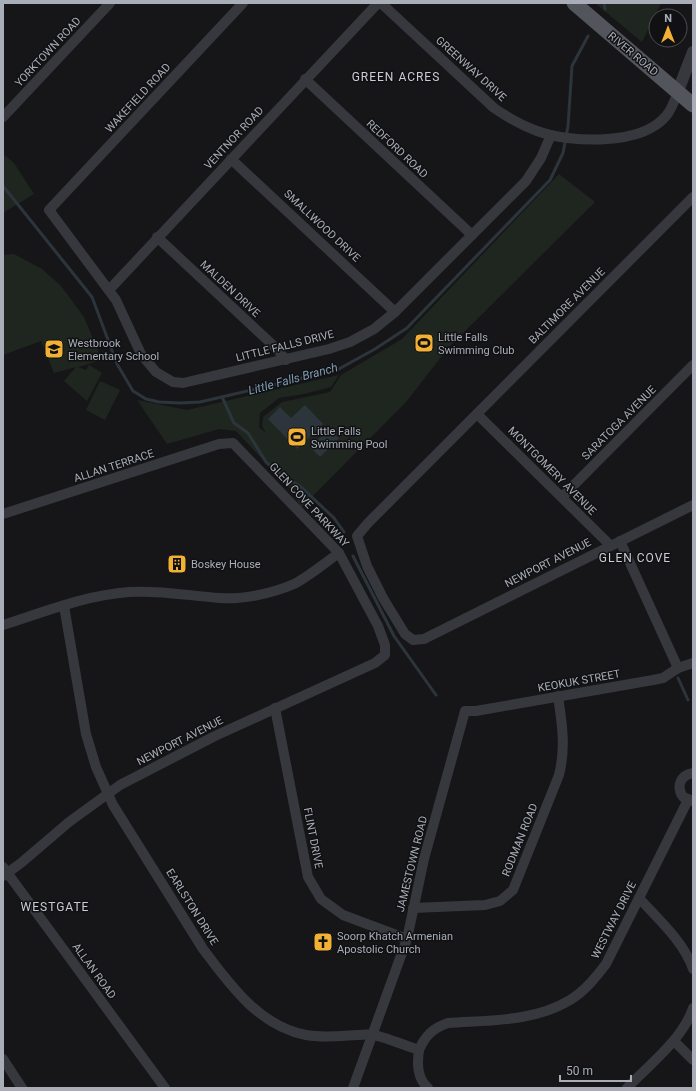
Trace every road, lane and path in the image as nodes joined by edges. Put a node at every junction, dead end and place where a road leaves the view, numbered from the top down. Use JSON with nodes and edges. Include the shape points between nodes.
{"nodes":[{"id":1,"x":110,"y":3,"type":"edge"},
{"id":2,"x":243,"y":3,"type":"edge"},
{"id":3,"x":378,"y":3,"type":"edge"},
{"id":4,"x":381,"y":3,"type":"edge"},
{"id":5,"x":574,"y":3,"type":"edge"},
{"id":6,"x":693,"y":52,"type":"edge"},
{"id":7,"x":305,"y":80,"type":"junction"},
{"id":8,"x":678,"y":91,"type":"junction"},
{"id":9,"x":693,"y":105,"type":"edge"},
{"id":10,"x":3,"y":117,"type":"edge"},
{"id":11,"x":556,"y":136,"type":"junction"},
{"id":12,"x":231,"y":159,"type":"junction"},
{"id":13,"x":693,"y":197,"type":"edge"},
{"id":14,"x":50,"y":210,"type":"joint"},
{"id":15,"x":472,"y":235,"type":"junction"},
{"id":16,"x":157,"y":237,"type":"junction"},
{"id":17,"x":109,"y":290,"type":"junction"},
{"id":18,"x":396,"y":312,"type":"junction"},
{"id":19,"x":286,"y":360,"type":"junction"},
{"id":20,"x":693,"y":365,"type":"edge"},
{"id":21,"x":477,"y":414,"type":"junction"},
{"id":22,"x":233,"y":443,"type":"joint"},
{"id":23,"x":562,"y":497,"type":"junction"},
{"id":24,"x":693,"y":505,"type":"edge"},
{"id":25,"x":3,"y":514,"type":"edge"},
{"id":26,"x":357,"y":536,"type":"joint"},
{"id":27,"x":620,"y":541,"type":"junction"},
{"id":28,"x":610,"y":545,"type":"junction"},
{"id":29,"x":339,"y":553,"type":"junction"},
{"id":30,"x":64,"y":606,"type":"junction"},
{"id":31,"x":3,"y":625,"type":"edge"},
{"id":32,"x":413,"y":640,"type":"joint"},
{"id":33,"x":385,"y":655,"type":"joint"},
{"id":34,"x":693,"y":664,"type":"edge"},
{"id":35,"x":678,"y":668,"type":"junction"},
{"id":36,"x":558,"y":696,"type":"junction"},
{"id":37,"x":275,"y":708,"type":"junction"},
{"id":38,"x":465,"y":711,"type":"joint"},
{"id":39,"x":693,"y":773,"type":"edge"},
{"id":40,"x":108,"y":793,"type":"junction"},
{"id":41,"x":690,"y":801,"type":"edge"},
{"id":42,"x":4,"y":872,"type":"edge"},
{"id":43,"x":639,"y":898,"type":"junction"},
{"id":44,"x":412,"y":908,"type":"junction"},
{"id":45,"x":407,"y":939,"type":"junction"},
{"id":46,"x":693,"y":969,"type":"edge"},
{"id":47,"x":693,"y":1008,"type":"edge"},
{"id":48,"x":373,"y":1035,"type":"junction"},
{"id":49,"x":674,"y":1041,"type":"junction"},
{"id":50,"x":419,"y":1050,"type":"junction"},
{"id":51,"x":3,"y":1059,"type":"edge"},
{"id":52,"x":693,"y":1060,"type":"edge"},
{"id":53,"x":22,"y":1088,"type":"edge"},
{"id":54,"x":165,"y":1088,"type":"edge"},
{"id":55,"x":353,"y":1088,"type":"edge"},
{"id":56,"x":428,"y":1088,"type":"edge"},
{"id":57,"x":627,"y":1088,"type":"edge"}],
"edges":[{"from":1,"to":10,"type":"street","name":"YORKTOWN ROAD"},
{"from":2,"to":14,"type":"street","name":"WAKEFIELD ROAD"},
{"from":3,"to":7,"type":"street","name":"VENTNOR ROAD"},
{"from":4,"to":11,"type":"street","name":"GREENWAY DRIVE","via":[[494,108],[524,126]]},
{"from":5,"to":8,"type":"main road","name":"RIVER ROAD"},
{"from":6,"to":8,"type":"street"},
{"from":7,"to":12,"type":"street","name":"VENTNOR ROAD"},
{"from":7,"to":15,"type":"street","name":"REDFORD ROAD"},
{"from":8,"to":9,"type":"main road","name":"RIVER ROAD"},
{"from":8,"to":11,"type":"street","name":"GREENWAY DRIVE","via":[[665,117],[648,129],[623,137],[571,139]]},
{"from":11,"to":15,"type":"street","name":"LITTLE FALLS DRIVE","via":[[526,181]]},
{"from":12,"to":16,"type":"street","name":"VENTNOR ROAD"},
{"from":12,"to":18,"type":"street","name":"SMALLWOOD DRIVE"},
{"from":13,"to":21,"type":"street","name":"BALTIMORE AVENUE"},
{"from":14,"to":17,"type":"street","name":"LITTLE FALLS DRIVE"},
{"from":15,"to":18,"type":"street","name":"LITTLE FALLS DRIVE"},
{"from":16,"to":17,"type":"street","name":"VENTNOR ROAD"},
{"from":16,"to":19,"type":"street","name":"MALDEN DRIVE"},
{"from":17,"to":19,"type":"street","name":"LITTLE FALLS DRIVE","via":[[141,354],[156,372],[173,382],[183,383]]},
{"from":18,"to":19,"type":"street","name":"LITTLE FALLS DRIVE","via":[[374,329],[350,342],[329,350]]},
{"from":20,"to":23,"type":"street","name":"SARATOGA AVENUE"},
{"from":21,"to":23,"type":"street","name":"MONTGOMERY AVENUE"},
{"from":21,"to":26,"type":"street","name":"BALTIMORE AVENUE"},
{"from":22,"to":25,"type":"street","name":"ALLAN TERRACE","via":[[219,444]]},
{"from":22,"to":29,"type":"street","name":"GLEN COVE PARKWAY"},
{"from":23,"to":28,"type":"street","name":"MONTGOMERY AVENUE"},
{"from":24,"to":27,"type":"street","name":"NEWPORT AVENUE"},
{"from":26,"to":32,"type":"street","name":"GLEN COVE PARKWAY","via":[[367,566],[383,598],[405,634]]},
{"from":27,"to":28,"type":"street","name":"NEWPORT AVENUE"},
{"from":27,"to":35,"type":"street"},
{"from":28,"to":32,"type":"street","name":"NEWPORT AVENUE","via":[[424,639]]},
{"from":29,"to":30,"type":"street","via":[[296,583],[278,591],[256,596],[222,599],[156,592],[129,592],[98,596]]},
{"from":29,"to":33,"type":"street","name":"GLEN COVE PARKWAY","via":[[378,626],[385,645]]},
{"from":30,"to":31,"type":"street"},
{"from":30,"to":40,"type":"street","name":"EARLSTON DRIVE","via":[[86,734],[96,767]]},
{"from":33,"to":37,"type":"street","name":"NEWPORT AVENUE","via":[[375,663]]},
{"from":34,"to":35,"type":"street","name":"KEOKUK STREET"},
{"from":35,"to":36,"type":"street","name":"KEOKUK STREET","via":[[663,678]]},
{"from":36,"to":38,"type":"street","name":"KEOKUK STREET"},
{"from":36,"to":44,"type":"street","name":"RODMAN ROAD","via":[[564,737],[560,775],[513,890],[500,901],[485,905]]},
{"from":37,"to":40,"type":"street","name":"NEWPORT AVENUE"},
{"from":37,"to":45,"type":"street","name":"FLINT DRIVE","via":[[308,877],[321,899],[343,915]]},
{"from":38,"to":44,"type":"street","name":"JAMESTOWN ROAD"},
{"from":39,"to":41,"type":"street","via":[[685,776],[679,784],[680,793]]},
{"from":40,"to":42,"type":"street","name":"NEWPORT AVENUE"},
{"from":40,"to":48,"type":"street","name":"EARLSTON DRIVE","via":[[203,949],[262,1016],[292,1031],[320,1036]]},
{"from":41,"to":43,"type":"street","name":"WESTWAY DRIVE"},
{"from":42,"to":54,"type":"street","name":"ALLAN ROAD"},
{"from":43,"to":46,"type":"street","via":[[682,947]]},
{"from":43,"to":50,"type":"street","name":"WESTWAY DRIVE","via":[[606,964],[571,1000],[528,1017],[448,1023],[430,1032]]},
{"from":44,"to":45,"type":"street","name":"JAMESTOWN ROAD"},
{"from":45,"to":48,"type":"street","name":"JAMESTOWN ROAD"},
{"from":47,"to":49,"type":"street","via":[[683,1030]]},
{"from":48,"to":50,"type":"street","name":"EARLSTON DRIVE"},
{"from":48,"to":55,"type":"street","name":"JAMESTOWN ROAD"},
{"from":49,"to":52,"type":"street"},
{"from":49,"to":57,"type":"street"},
{"from":50,"to":56,"type":"street","via":[[419,1071]]},
{"from":51,"to":53,"type":"street"}]}
